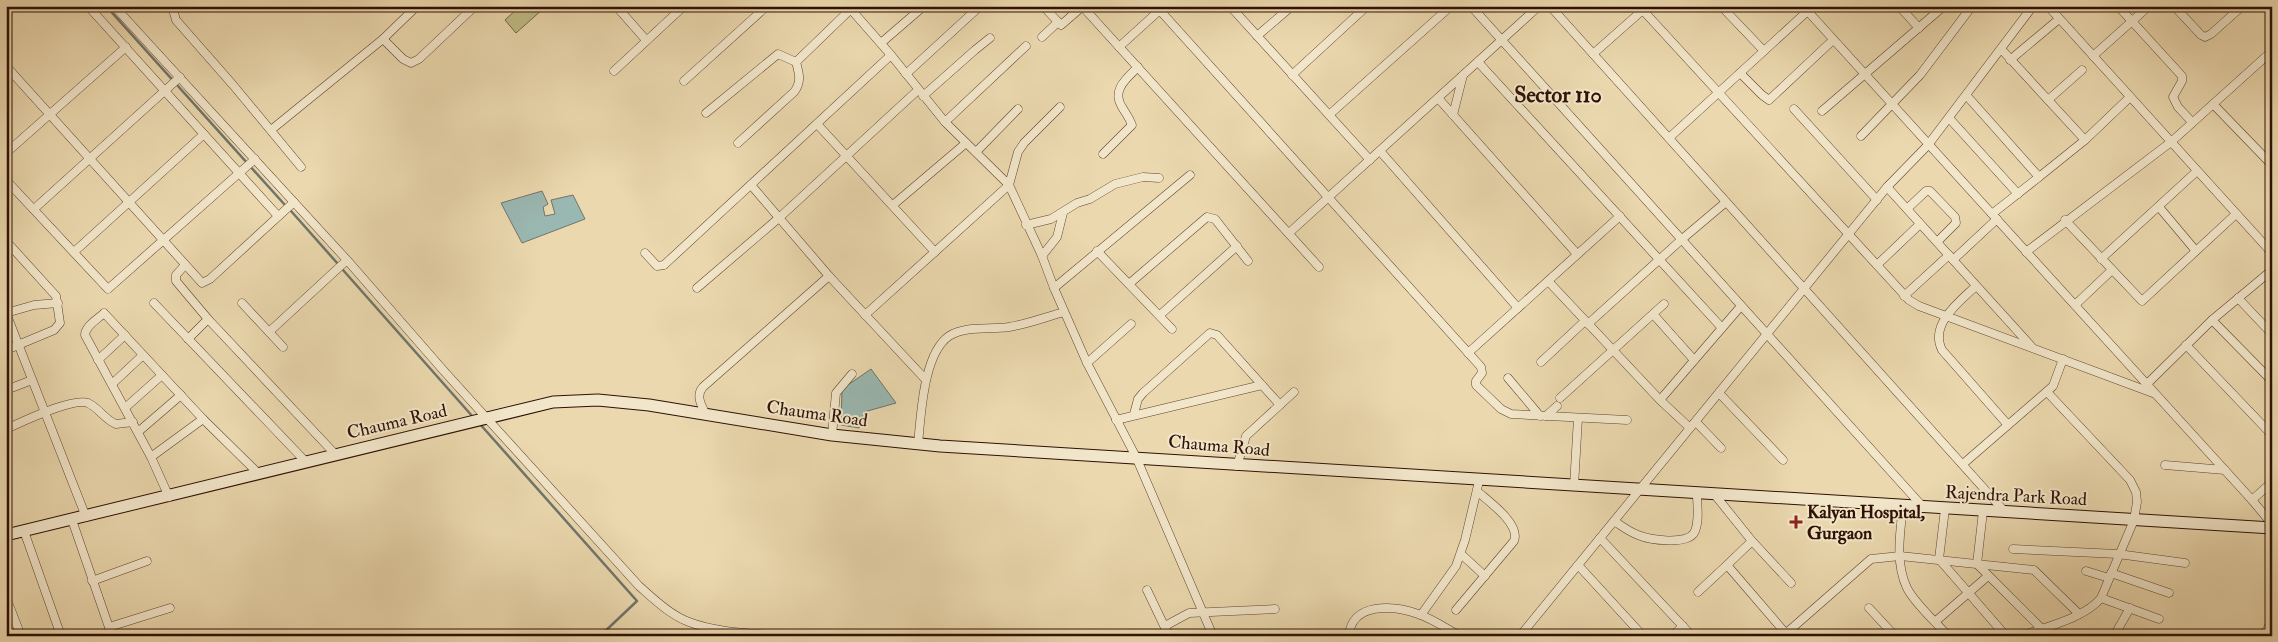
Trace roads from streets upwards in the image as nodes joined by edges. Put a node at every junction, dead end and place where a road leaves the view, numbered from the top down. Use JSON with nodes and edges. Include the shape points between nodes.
{"nodes":[{"id":1,"x":88,"y":6,"type":"edge"},
{"id":2,"x":114,"y":6,"type":"edge"},
{"id":3,"x":172,"y":6,"type":"edge"},
{"id":4,"x":417,"y":6,"type":"edge"},
{"id":5,"x":475,"y":6,"type":"edge"},
{"id":6,"x":616,"y":6,"type":"edge"},
{"id":7,"x":684,"y":6,"type":"edge"},
{"id":8,"x":767,"y":6,"type":"edge"},
{"id":9,"x":924,"y":6,"type":"edge"},
{"id":10,"x":1043,"y":6,"type":"edge"},
{"id":11,"x":1230,"y":6,"type":"edge"},
{"id":12,"x":1292,"y":6,"type":"edge"},
{"id":13,"x":1367,"y":6,"type":"edge"},
{"id":14,"x":1451,"y":6,"type":"edge"},
{"id":15,"x":1471,"y":6,"type":"edge"},
{"id":16,"x":1539,"y":6,"type":"edge"},
{"id":17,"x":1550,"y":6,"type":"edge"},
{"id":18,"x":1721,"y":6,"type":"edge"},
{"id":19,"x":1900,"y":6,"type":"edge"},
{"id":20,"x":1944,"y":6,"type":"edge"},
{"id":21,"x":1972,"y":6,"type":"edge"},
{"id":22,"x":2033,"y":6,"type":"edge"},
{"id":23,"x":2048,"y":6,"type":"edge"},
{"id":24,"x":2118,"y":6,"type":"edge"},
{"id":25,"x":2149,"y":6,"type":"edge"},
{"id":26,"x":851,"y":7,"type":"edge"},
{"id":27,"x":1084,"y":7,"type":"edge"},
{"id":28,"x":1160,"y":7,"type":"edge"},
{"id":29,"x":1643,"y":7,"type":"edge"},
{"id":30,"x":978,"y":8,"type":"dead end"},
{"id":31,"x":1808,"y":8,"type":"edge"},
{"id":32,"x":2179,"y":8,"type":"edge"},
{"id":33,"x":2239,"y":9,"type":"dead end"},
{"id":34,"x":2059,"y":19,"type":"junction"},
{"id":35,"x":1058,"y":22,"type":"junction"},
{"id":36,"x":2132,"y":22,"type":"junction"},
{"id":37,"x":1919,"y":28,"type":"junction"},
{"id":38,"x":1257,"y":36,"type":"junction"},
{"id":39,"x":1042,"y":37,"type":"dead end"},
{"id":40,"x":990,"y":38,"type":"dead end"},
{"id":41,"x":383,"y":39,"type":"junction"},
{"id":42,"x":646,"y":40,"type":"junction"},
{"id":43,"x":1502,"y":40,"type":"junction"},
{"id":44,"x":1833,"y":40,"type":"junction"},
{"id":45,"x":881,"y":43,"type":"junction"},
{"id":46,"x":1026,"y":46,"type":"dead end"},
{"id":47,"x":126,"y":47,"type":"junction"},
{"id":48,"x":1119,"y":47,"type":"junction"},
{"id":49,"x":2002,"y":50,"type":"junction"},
{"id":50,"x":1764,"y":51,"type":"junction"},
{"id":51,"x":1593,"y":54,"type":"junction"},
{"id":52,"x":892,"y":55,"type":"junction"},
{"id":53,"x":2093,"y":56,"type":"junction"},
{"id":54,"x":2270,"y":56,"type":"edge"},
{"id":55,"x":2010,"y":60,"type":"junction"},
{"id":56,"x":796,"y":62,"type":"junction"},
{"id":57,"x":1478,"y":62,"type":"junction"},
{"id":58,"x":6,"y":66,"type":"edge"},
{"id":59,"x":1138,"y":67,"type":"junction"},
{"id":60,"x":2082,"y":70,"type":"dead end"},
{"id":61,"x":614,"y":72,"type":"dead end"},
{"id":62,"x":1740,"y":73,"type":"junction"},
{"id":63,"x":906,"y":74,"type":"junction"},
{"id":64,"x":1292,"y":74,"type":"junction"},
{"id":65,"x":1864,"y":74,"type":"junction"},
{"id":66,"x":1463,"y":76,"type":"junction"},
{"id":67,"x":177,"y":80,"type":"junction"},
{"id":68,"x":684,"y":81,"type":"dead end"},
{"id":69,"x":166,"y":91,"type":"junction"},
{"id":70,"x":1719,"y":92,"type":"junction"},
{"id":71,"x":921,"y":93,"type":"junction"},
{"id":72,"x":1966,"y":96,"type":"junction"},
{"id":73,"x":2130,"y":97,"type":"junction"},
{"id":74,"x":1438,"y":98,"type":"junction"},
{"id":75,"x":2048,"y":100,"type":"junction"},
{"id":76,"x":2213,"y":104,"type":"junction"},
{"id":77,"x":1892,"y":105,"type":"junction"},
{"id":78,"x":1060,"y":107,"type":"dead end"},
{"id":79,"x":1018,"y":109,"type":"dead end"},
{"id":80,"x":1794,"y":109,"type":"dead end"},
{"id":81,"x":1822,"y":111,"type":"dead end"},
{"id":82,"x":706,"y":113,"type":"dead end"},
{"id":83,"x":49,"y":114,"type":"junction"},
{"id":84,"x":1329,"y":115,"type":"junction"},
{"id":85,"x":1453,"y":115,"type":"junction"},
{"id":86,"x":1949,"y":118,"type":"junction"},
{"id":87,"x":945,"y":122,"type":"junction"},
{"id":88,"x":2192,"y":122,"type":"junction"},
{"id":89,"x":817,"y":124,"type":"junction"},
{"id":90,"x":271,"y":130,"type":"junction"},
{"id":91,"x":204,"y":134,"type":"junction"},
{"id":92,"x":1862,"y":136,"type":"dead end"},
{"id":93,"x":1668,"y":138,"type":"junction"},
{"id":94,"x":2084,"y":140,"type":"junction"},
{"id":95,"x":966,"y":142,"type":"junction"},
{"id":96,"x":2171,"y":142,"type":"junction"},
{"id":97,"x":738,"y":143,"type":"dead end"},
{"id":98,"x":1928,"y":145,"type":"junction"},
{"id":99,"x":1380,"y":150,"type":"junction"},
{"id":100,"x":976,"y":152,"type":"junction"},
{"id":101,"x":6,"y":154,"type":"edge"},
{"id":102,"x":1103,"y":154,"type":"dead end"},
{"id":103,"x":846,"y":155,"type":"junction"},
{"id":104,"x":90,"y":159,"type":"junction"},
{"id":105,"x":255,"y":159,"type":"junction"},
{"id":106,"x":1370,"y":160,"type":"junction"},
{"id":107,"x":2272,"y":165,"type":"edge"},
{"id":108,"x":300,"y":167,"type":"dead end"},
{"id":109,"x":2198,"y":172,"type":"junction"},
{"id":110,"x":239,"y":173,"type":"junction"},
{"id":111,"x":1190,"y":175,"type":"dead end"},
{"id":112,"x":2039,"y":177,"type":"junction"},
{"id":113,"x":1159,"y":178,"type":"dead end"},
{"id":114,"x":6,"y":180,"type":"edge"},
{"id":115,"x":751,"y":185,"type":"junction"},
{"id":116,"x":1009,"y":185,"type":"junction"},
{"id":117,"x":1888,"y":187,"type":"junction"},
{"id":118,"x":2018,"y":194,"type":"junction"},
{"id":119,"x":1328,"y":197,"type":"junction"},
{"id":120,"x":1877,"y":200,"type":"junction"},
{"id":121,"x":129,"y":202,"type":"junction"},
{"id":122,"x":294,"y":202,"type":"junction"},
{"id":123,"x":1726,"y":202,"type":"junction"},
{"id":124,"x":893,"y":206,"type":"junction"},
{"id":125,"x":2160,"y":207,"type":"junction"},
{"id":126,"x":1907,"y":209,"type":"junction"},
{"id":127,"x":34,"y":210,"type":"junction"},
{"id":128,"x":1063,"y":213,"type":"junction"},
{"id":129,"x":2236,"y":214,"type":"junction"},
{"id":130,"x":278,"y":216,"type":"junction"},
{"id":131,"x":1620,"y":216,"type":"junction"},
{"id":132,"x":780,"y":217,"type":"junction"},
{"id":133,"x":1994,"y":217,"type":"junction"},
{"id":134,"x":2065,"y":220,"type":"junction"},
{"id":135,"x":1920,"y":224,"type":"junction"},
{"id":136,"x":1026,"y":225,"type":"junction"},
{"id":137,"x":1289,"y":233,"type":"junction"},
{"id":138,"x":1850,"y":233,"type":"junction"},
{"id":139,"x":163,"y":240,"type":"junction"},
{"id":140,"x":1681,"y":240,"type":"junction"},
{"id":141,"x":6,"y":241,"type":"edge"},
{"id":142,"x":1937,"y":242,"type":"junction"},
{"id":143,"x":1237,"y":246,"type":"junction"},
{"id":144,"x":1097,"y":251,"type":"junction"},
{"id":145,"x":2196,"y":251,"type":"junction"},
{"id":146,"x":74,"y":252,"type":"junction"},
{"id":147,"x":935,"y":252,"type":"junction"},
{"id":148,"x":2026,"y":252,"type":"junction"},
{"id":149,"x":645,"y":253,"type":"dead end"},
{"id":150,"x":1577,"y":254,"type":"junction"},
{"id":151,"x":2272,"y":254,"type":"edge"},
{"id":152,"x":1042,"y":256,"type":"junction"},
{"id":153,"x":1951,"y":258,"type":"junction"},
{"id":154,"x":2102,"y":259,"type":"junction"},
{"id":155,"x":347,"y":260,"type":"junction"},
{"id":156,"x":1659,"y":260,"type":"junction"},
{"id":157,"x":1248,"y":261,"type":"dead end"},
{"id":158,"x":185,"y":265,"type":"junction"},
{"id":159,"x":1877,"y":265,"type":"junction"},
{"id":160,"x":1319,"y":267,"type":"dead end"},
{"id":161,"x":2112,"y":270,"type":"junction"},
{"id":162,"x":2272,"y":270,"type":"edge"},
{"id":163,"x":829,"y":276,"type":"junction"},
{"id":164,"x":1548,"y":281,"type":"junction"},
{"id":165,"x":1129,"y":284,"type":"junction"},
{"id":166,"x":1976,"y":286,"type":"junction"},
{"id":167,"x":697,"y":288,"type":"dead end"},
{"id":168,"x":1054,"y":288,"type":"junction"},
{"id":169,"x":1805,"y":288,"type":"junction"},
{"id":170,"x":1904,"y":296,"type":"junction"},
{"id":171,"x":2238,"y":298,"type":"junction"},
{"id":172,"x":154,"y":302,"type":"dead end"},
{"id":173,"x":58,"y":303,"type":"junction"},
{"id":174,"x":242,"y":303,"type":"dead end"},
{"id":175,"x":1664,"y":304,"type":"dead end"},
{"id":176,"x":2075,"y":305,"type":"junction"},
{"id":177,"x":1741,"y":306,"type":"junction"},
{"id":178,"x":1518,"y":308,"type":"junction"},
{"id":179,"x":1064,"y":312,"type":"junction"},
{"id":180,"x":6,"y":313,"type":"edge"},
{"id":181,"x":1652,"y":314,"type":"junction"},
{"id":182,"x":865,"y":315,"type":"junction"},
{"id":183,"x":1160,"y":315,"type":"junction"},
{"id":184,"x":1946,"y":315,"type":"junction"},
{"id":185,"x":208,"y":319,"type":"junction"},
{"id":186,"x":2212,"y":320,"type":"junction"},
{"id":187,"x":1587,"y":323,"type":"junction"},
{"id":188,"x":1131,"y":324,"type":"dead end"},
{"id":189,"x":1722,"y":328,"type":"junction"},
{"id":190,"x":1172,"y":329,"type":"dead end"},
{"id":191,"x":269,"y":332,"type":"junction"},
{"id":192,"x":1767,"y":334,"type":"junction"},
{"id":193,"x":2272,"y":334,"type":"edge"},
{"id":194,"x":125,"y":335,"type":"junction"},
{"id":195,"x":188,"y":339,"type":"junction"},
{"id":196,"x":19,"y":345,"type":"junction"},
{"id":197,"x":2186,"y":345,"type":"junction"},
{"id":198,"x":283,"y":347,"type":"dead end"},
{"id":199,"x":2032,"y":347,"type":"junction"},
{"id":200,"x":6,"y":350,"type":"edge"},
{"id":201,"x":1613,"y":350,"type":"junction"},
{"id":202,"x":1468,"y":353,"type":"junction"},
{"id":203,"x":143,"y":354,"type":"junction"},
{"id":204,"x":2063,"y":359,"type":"junction"},
{"id":205,"x":98,"y":360,"type":"junction"},
{"id":206,"x":1694,"y":360,"type":"junction"},
{"id":207,"x":1541,"y":362,"type":"dead end"},
{"id":208,"x":1087,"y":363,"type":"junction"},
{"id":209,"x":852,"y":374,"type":"dead end"},
{"id":210,"x":162,"y":375,"type":"junction"},
{"id":211,"x":1508,"y":378,"type":"dead end"},
{"id":212,"x":32,"y":380,"type":"junction"},
{"id":213,"x":926,"y":380,"type":"junction"},
{"id":214,"x":2272,"y":381,"type":"edge"},
{"id":215,"x":112,"y":384,"type":"junction"},
{"id":216,"x":2146,"y":384,"type":"junction"},
{"id":217,"x":1262,"y":385,"type":"junction"},
{"id":218,"x":6,"y":390,"type":"edge"},
{"id":219,"x":1294,"y":392,"type":"dead end"},
{"id":220,"x":2047,"y":392,"type":"junction"},
{"id":221,"x":1719,"y":393,"type":"junction"},
{"id":222,"x":2156,"y":394,"type":"junction"},
{"id":223,"x":181,"y":395,"type":"junction"},
{"id":224,"x":1560,"y":398,"type":"dead end"},
{"id":225,"x":1660,"y":400,"type":"junction"},
{"id":226,"x":1280,"y":405,"type":"junction"},
{"id":227,"x":1557,"y":406,"type":"dead end"},
{"id":228,"x":125,"y":408,"type":"junction"},
{"id":229,"x":46,"y":412,"type":"junction"},
{"id":230,"x":1134,"y":414,"type":"junction"},
{"id":231,"x":706,"y":415,"type":"junction"},
{"id":232,"x":1543,"y":416,"type":"junction"},
{"id":233,"x":1578,"y":418,"type":"junction"},
{"id":234,"x":203,"y":419,"type":"junction"},
{"id":235,"x":1116,"y":420,"type":"junction"},
{"id":236,"x":1627,"y":420,"type":"dead end"},
{"id":237,"x":480,"y":421,"type":"junction"},
{"id":238,"x":133,"y":422,"type":"junction"},
{"id":239,"x":1693,"y":425,"type":"junction"},
{"id":240,"x":2008,"y":425,"type":"junction"},
{"id":241,"x":6,"y":429,"type":"edge"},
{"id":242,"x":138,"y":432,"type":"junction"},
{"id":243,"x":832,"y":435,"type":"junction"},
{"id":244,"x":2272,"y":436,"type":"edge"},
{"id":245,"x":918,"y":444,"type":"junction"},
{"id":246,"x":1721,"y":448,"type":"dead end"},
{"id":247,"x":334,"y":454,"type":"junction"},
{"id":248,"x":151,"y":457,"type":"junction"},
{"id":249,"x":1136,"y":457,"type":"junction"},
{"id":250,"x":1783,"y":460,"type":"dead end"},
{"id":251,"x":306,"y":462,"type":"junction"},
{"id":252,"x":1963,"y":464,"type":"junction"},
{"id":253,"x":2165,"y":465,"type":"dead end"},
{"id":254,"x":1237,"y":466,"type":"junction"},
{"id":255,"x":2225,"y":470,"type":"junction"},
{"id":256,"x":259,"y":474,"type":"junction"},
{"id":257,"x":2272,"y":482,"type":"edge"},
{"id":258,"x":1478,"y":486,"type":"junction"},
{"id":259,"x":1574,"y":486,"type":"junction"},
{"id":260,"x":1639,"y":490,"type":"junction"},
{"id":261,"x":1697,"y":494,"type":"junction"},
{"id":262,"x":1715,"y":495,"type":"junction"},
{"id":263,"x":169,"y":497,"type":"junction"},
{"id":264,"x":2252,"y":500,"type":"junction"},
{"id":265,"x":1902,"y":506,"type":"junction"},
{"id":266,"x":1922,"y":507,"type":"junction"},
{"id":267,"x":1946,"y":509,"type":"junction"},
{"id":268,"x":1983,"y":511,"type":"junction"},
{"id":269,"x":2005,"y":512,"type":"junction"},
{"id":270,"x":86,"y":517,"type":"junction"},
{"id":271,"x":72,"y":520,"type":"junction"},
{"id":272,"x":2134,"y":520,"type":"junction"},
{"id":273,"x":1614,"y":521,"type":"junction"},
{"id":274,"x":2272,"y":524,"type":"edge"},
{"id":275,"x":2272,"y":528,"type":"edge"},
{"id":276,"x":24,"y":531,"type":"junction"},
{"id":277,"x":6,"y":536,"type":"edge"},
{"id":278,"x":1600,"y":538,"type":"junction"},
{"id":279,"x":1752,"y":541,"type":"junction"},
{"id":280,"x":2013,"y":549,"type":"dead end"},
{"id":281,"x":1461,"y":554,"type":"junction"},
{"id":282,"x":2118,"y":554,"type":"junction"},
{"id":283,"x":1900,"y":556,"type":"junction"},
{"id":284,"x":1939,"y":559,"type":"junction"},
{"id":285,"x":147,"y":561,"type":"dead end"},
{"id":286,"x":2185,"y":563,"type":"dead end"},
{"id":287,"x":1977,"y":564,"type":"junction"},
{"id":288,"x":1578,"y":565,"type":"junction"},
{"id":289,"x":1727,"y":565,"type":"junction"},
{"id":290,"x":2086,"y":571,"type":"dead end"},
{"id":291,"x":1485,"y":576,"type":"junction"},
{"id":292,"x":1988,"y":576,"type":"junction"},
{"id":293,"x":2110,"y":576,"type":"junction"},
{"id":294,"x":92,"y":581,"type":"junction"},
{"id":295,"x":1791,"y":583,"type":"dead end"},
{"id":296,"x":1147,"y":590,"type":"dead end"},
{"id":297,"x":1698,"y":592,"type":"dead end"},
{"id":298,"x":1969,"y":593,"type":"junction"},
{"id":299,"x":2169,"y":593,"type":"dead end"},
{"id":300,"x":6,"y":597,"type":"edge"},
{"id":301,"x":2100,"y":598,"type":"junction"},
{"id":302,"x":170,"y":608,"type":"dead end"},
{"id":303,"x":1869,"y":608,"type":"dead end"},
{"id":304,"x":2130,"y":608,"type":"junction"},
{"id":305,"x":1275,"y":610,"type":"dead end"},
{"id":306,"x":1456,"y":610,"type":"dead end"},
{"id":307,"x":1203,"y":612,"type":"junction"},
{"id":308,"x":2078,"y":614,"type":"junction"},
{"id":309,"x":1421,"y":615,"type":"junction"},
{"id":310,"x":2159,"y":619,"type":"dead end"},
{"id":311,"x":1936,"y":621,"type":"junction"},
{"id":312,"x":2272,"y":623,"type":"edge"},
{"id":313,"x":1165,"y":626,"type":"junction"},
{"id":314,"x":1683,"y":626,"type":"junction"},
{"id":315,"x":109,"y":627,"type":"junction"},
{"id":316,"x":2041,"y":628,"type":"junction"},
{"id":317,"x":1785,"y":635,"type":"edge"},
{"id":318,"x":2026,"y":635,"type":"edge"},
{"id":319,"x":21,"y":636,"type":"edge"},
{"id":320,"x":61,"y":636,"type":"edge"},
{"id":321,"x":112,"y":636,"type":"edge"},
{"id":322,"x":781,"y":636,"type":"edge"},
{"id":323,"x":1169,"y":636,"type":"edge"},
{"id":324,"x":1213,"y":636,"type":"edge"},
{"id":325,"x":1349,"y":636,"type":"edge"},
{"id":326,"x":1460,"y":636,"type":"edge"},
{"id":327,"x":1520,"y":636,"type":"edge"},
{"id":328,"x":1643,"y":636,"type":"edge"},
{"id":329,"x":1672,"y":636,"type":"edge"},
{"id":330,"x":1692,"y":636,"type":"edge"},
{"id":331,"x":1895,"y":636,"type":"edge"},
{"id":332,"x":1948,"y":636,"type":"edge"},
{"id":333,"x":2006,"y":636,"type":"edge"},
{"id":334,"x":2114,"y":636,"type":"edge"},
{"id":335,"x":2263,"y":636,"type":"edge"}],
"edges":[{"from":1,"to":47,"type":"street"},
{"from":2,"to":67,"type":"street"},
{"from":3,"to":90,"type":"street","via":[[176,20]]},
{"from":4,"to":41,"type":"street"},
{"from":5,"to":41,"type":"street","via":[[411,63]]},
{"from":6,"to":42,"type":"street"},
{"from":7,"to":42,"type":"street"},
{"from":8,"to":68,"type":"street"},
{"from":9,"to":45,"type":"street"},
{"from":10,"to":35,"type":"street"},
{"from":11,"to":38,"type":"street"},
{"from":12,"to":38,"type":"street"},
{"from":13,"to":64,"type":"street"},
{"from":14,"to":84,"type":"street"},
{"from":15,"to":43,"type":"street"},
{"from":16,"to":43,"type":"street"},
{"from":17,"to":51,"type":"street"},
{"from":18,"to":50,"type":"street"},
{"from":19,"to":37,"type":"street"},
{"from":20,"to":37,"type":"street"},
{"from":21,"to":77,"type":"street","via":[[1920,75]]},
{"from":22,"to":49,"type":"street"},
{"from":23,"to":34,"type":"street"},
{"from":24,"to":36,"type":"street"},
{"from":25,"to":36,"type":"street"},
{"from":26,"to":45,"type":"street"},
{"from":26,"to":56,"type":"street"},
{"from":27,"to":35,"type":"street","via":[[1060,25]]},
{"from":27,"to":48,"type":"street"},
{"from":28,"to":48,"type":"street"},
{"from":28,"to":119,"type":"street"},
{"from":29,"to":51,"type":"street"},
{"from":29,"to":70,"type":"street"},
{"from":30,"to":63,"type":"street"},
{"from":31,"to":44,"type":"street"},
{"from":31,"to":50,"type":"street"},
{"from":32,"to":33,"type":"street","via":[[2205,37]]},
{"from":34,"to":53,"type":"street"},
{"from":34,"to":55,"type":"street"},
{"from":35,"to":39,"type":"street"},
{"from":36,"to":53,"type":"street"},
{"from":36,"to":88,"type":"street","via":[[2182,76],[2173,97]]},
{"from":37,"to":65,"type":"street"},
{"from":38,"to":64,"type":"street"},
{"from":40,"to":71,"type":"street"},
{"from":41,"to":90,"type":"street"},
{"from":42,"to":61,"type":"street"},
{"from":43,"to":57,"type":"street"},
{"from":43,"to":140,"type":"street"},
{"from":44,"to":62,"type":"street","via":[[1769,100]]},
{"from":44,"to":65,"type":"street"},
{"from":45,"to":52,"type":"street"},
{"from":46,"to":87,"type":"street"},
{"from":47,"to":69,"type":"street"},
{"from":47,"to":83,"type":"street"},
{"from":48,"to":59,"type":"street"},
{"from":49,"to":55,"type":"street"},
{"from":49,"to":72,"type":"street"},
{"from":50,"to":62,"type":"street"},
{"from":51,"to":93,"type":"street"},
{"from":52,"to":63,"type":"street"},
{"from":52,"to":89,"type":"street"},
{"from":53,"to":73,"type":"street"},
{"from":54,"to":76,"type":"street"},
{"from":55,"to":75,"type":"street"},
{"from":56,"to":82,"type":"street","via":[[778,54]]},
{"from":56,"to":97,"type":"street","via":[[800,76],[798,87]]},
{"from":57,"to":66,"type":"street"},
{"from":57,"to":131,"type":"street"},
{"from":58,"to":83,"type":"street"},
{"from":59,"to":102,"type":"street","via":[[1121,84],[1118,92],[1121,106],[1132,125]]},
{"from":59,"to":137,"type":"street"},
{"from":60,"to":75,"type":"street"},
{"from":62,"to":70,"type":"street"},
{"from":63,"to":71,"type":"street"},
{"from":64,"to":84,"type":"street"},
{"from":65,"to":77,"type":"street"},
{"from":65,"to":81,"type":"street"},
{"from":66,"to":74,"type":"street"},
{"from":66,"to":85,"type":"street"},
{"from":67,"to":69,"type":"street"},
{"from":67,"to":105,"type":"street"},
{"from":69,"to":91,"type":"street"},
{"from":69,"to":104,"type":"street"},
{"from":70,"to":93,"type":"street"},
{"from":70,"to":138,"type":"street"},
{"from":71,"to":87,"type":"street"},
{"from":71,"to":103,"type":"street"},
{"from":72,"to":86,"type":"street"},
{"from":72,"to":112,"type":"street"},
{"from":73,"to":94,"type":"street"},
{"from":73,"to":96,"type":"street"},
{"from":74,"to":85,"type":"street"},
{"from":74,"to":99,"type":"street"},
{"from":75,"to":94,"type":"street"},
{"from":76,"to":88,"type":"street"},
{"from":76,"to":107,"type":"street"},
{"from":77,"to":92,"type":"street"},
{"from":77,"to":98,"type":"street"},
{"from":78,"to":116,"type":"street","via":[[1018,152]]},
{"from":79,"to":100,"type":"street"},
{"from":80,"to":120,"type":"street"},
{"from":83,"to":101,"type":"street"},
{"from":83,"to":104,"type":"street"},
{"from":84,"to":106,"type":"street"},
{"from":85,"to":150,"type":"street"},
{"from":86,"to":98,"type":"street"},
{"from":86,"to":118,"type":"street"},
{"from":87,"to":95,"type":"street"},
{"from":88,"to":96,"type":"street"},
{"from":89,"to":103,"type":"street"},
{"from":89,"to":115,"type":"street"},
{"from":90,"to":108,"type":"street"},
{"from":91,"to":110,"type":"street"},
{"from":91,"to":121,"type":"street"},
{"from":93,"to":123,"type":"street"},
{"from":94,"to":112,"type":"street"},
{"from":95,"to":100,"type":"street"},
{"from":95,"to":124,"type":"street"},
{"from":96,"to":109,"type":"street"},
{"from":96,"to":134,"type":"street"},
{"from":98,"to":117,"type":"street"},
{"from":98,"to":133,"type":"street"},
{"from":99,"to":106,"type":"street"},
{"from":99,"to":178,"type":"street"},
{"from":100,"to":116,"type":"street"},
{"from":103,"to":124,"type":"street"},
{"from":103,"to":132,"type":"street"},
{"from":104,"to":121,"type":"street"},
{"from":104,"to":127,"type":"street"},
{"from":105,"to":110,"type":"street"},
{"from":105,"to":122,"type":"street"},
{"from":106,"to":119,"type":"street"},
{"from":109,"to":125,"type":"street"},
{"from":109,"to":129,"type":"street"},
{"from":110,"to":130,"type":"street"},
{"from":110,"to":139,"type":"street"},
{"from":111,"to":144,"type":"street"},
{"from":112,"to":118,"type":"street"},
{"from":113,"to":128,"type":"street","via":[[1143,177],[1115,184],[1070,206]]},
{"from":114,"to":127,"type":"street"},
{"from":115,"to":132,"type":"street"},
{"from":115,"to":149,"type":"street","via":[[664,265],[657,266]]},
{"from":116,"to":136,"type":"street"},
{"from":116,"to":147,"type":"street"},
{"from":117,"to":120,"type":"street"},
{"from":117,"to":126,"type":"street"},
{"from":118,"to":133,"type":"street"},
{"from":119,"to":137,"type":"street"},
{"from":119,"to":202,"type":"street"},
{"from":120,"to":138,"type":"street"},
{"from":121,"to":139,"type":"street"},
{"from":121,"to":146,"type":"street"},
{"from":122,"to":130,"type":"street"},
{"from":122,"to":155,"type":"street"},
{"from":123,"to":140,"type":"street"},
{"from":123,"to":169,"type":"street"},
{"from":124,"to":147,"type":"street"},
{"from":125,"to":145,"type":"street"},
{"from":125,"to":154,"type":"street"},
{"from":126,"to":135,"type":"street"},
{"from":126,"to":142,"type":"street","via":[[1930,191],[1955,216],[1956,223]]},
{"from":127,"to":146,"type":"street"},
{"from":128,"to":136,"type":"street"},
{"from":128,"to":152,"type":"street","via":[[1057,237]]},
{"from":129,"to":145,"type":"street"},
{"from":129,"to":151,"type":"street"},
{"from":130,"to":158,"type":"street","via":[[206,282],[202,283]]},
{"from":131,"to":150,"type":"street"},
{"from":131,"to":156,"type":"street"},
{"from":132,"to":163,"type":"street"},
{"from":132,"to":167,"type":"street"},
{"from":133,"to":148,"type":"street"},
{"from":133,"to":153,"type":"street"},
{"from":134,"to":148,"type":"street"},
{"from":134,"to":154,"type":"street"},
{"from":135,"to":142,"type":"street"},
{"from":135,"to":159,"type":"street"},
{"from":136,"to":152,"type":"street"},
{"from":137,"to":160,"type":"street"},
{"from":138,"to":159,"type":"street"},
{"from":138,"to":169,"type":"street"},
{"from":139,"to":146,"type":"street","via":[[108,289]]},
{"from":139,"to":158,"type":"street"},
{"from":140,"to":156,"type":"street"},
{"from":140,"to":177,"type":"street"},
{"from":141,"to":173,"type":"street","via":[[52,290]]},
{"from":142,"to":153,"type":"street"},
{"from":143,"to":157,"type":"street"},
{"from":143,"to":165,"type":"street","via":[[1215,219],[1207,217]]},
{"from":143,"to":183,"type":"street"},
{"from":144,"to":165,"type":"street"},
{"from":144,"to":168,"type":"street"},
{"from":145,"to":161,"type":"street","via":[[2142,301]]},
{"from":147,"to":182,"type":"street"},
{"from":148,"to":176,"type":"street"},
{"from":150,"to":164,"type":"street"},
{"from":152,"to":168,"type":"street"},
{"from":153,"to":166,"type":"street"},
{"from":153,"to":170,"type":"street"},
{"from":154,"to":161,"type":"street"},
{"from":155,"to":191,"type":"street"},
{"from":155,"to":237,"type":"street"},
{"from":156,"to":187,"type":"street"},
{"from":156,"to":189,"type":"street"},
{"from":158,"to":185,"type":"street","via":[[176,275],[176,281]]},
{"from":159,"to":170,"type":"street"},
{"from":161,"to":176,"type":"street"},
{"from":162,"to":171,"type":"street"},
{"from":163,"to":182,"type":"street"},
{"from":163,"to":231,"type":"street","via":[[703,387],[699,396]]},
{"from":164,"to":178,"type":"street"},
{"from":164,"to":187,"type":"street"},
{"from":165,"to":183,"type":"street"},
{"from":166,"to":184,"type":"street"},
{"from":166,"to":199,"type":"street"},
{"from":168,"to":179,"type":"street"},
{"from":169,"to":192,"type":"street"},
{"from":169,"to":252,"type":"street"},
{"from":170,"to":184,"type":"street","via":[[1919,306]]},
{"from":171,"to":186,"type":"street"},
{"from":171,"to":193,"type":"street"},
{"from":172,"to":195,"type":"street"},
{"from":173,"to":180,"type":"street","via":[[34,305]]},
{"from":173,"to":196,"type":"street","via":[[60,323],[57,327]]},
{"from":174,"to":191,"type":"street"},
{"from":175,"to":181,"type":"street"},
{"from":176,"to":216,"type":"street"},
{"from":177,"to":189,"type":"street"},
{"from":177,"to":192,"type":"street"},
{"from":178,"to":202,"type":"street"},
{"from":179,"to":208,"type":"street"},
{"from":179,"to":213,"type":"street","via":[[1010,327],[968,330],[949,336],[934,358]]},
{"from":180,"to":196,"type":"street"},
{"from":181,"to":201,"type":"street"},
{"from":181,"to":206,"type":"street"},
{"from":182,"to":213,"type":"street"},
{"from":183,"to":190,"type":"street"},
{"from":184,"to":199,"type":"street"},
{"from":184,"to":240,"type":"street","via":[[1938,339],[1942,350]]},
{"from":185,"to":195,"type":"street"},
{"from":185,"to":247,"type":"street"},
{"from":186,"to":197,"type":"street"},
{"from":186,"to":214,"type":"street"},
{"from":187,"to":201,"type":"street"},
{"from":187,"to":207,"type":"street"},
{"from":188,"to":208,"type":"street"},
{"from":189,"to":206,"type":"street"},
{"from":191,"to":198,"type":"street"},
{"from":192,"to":221,"type":"street"},
{"from":192,"to":266,"type":"street"},
{"from":194,"to":203,"type":"street"},
{"from":194,"to":205,"type":"street"},
{"from":194,"to":205,"type":"street","via":[[104,313],[89,326],[85,335]]},
{"from":195,"to":251,"type":"street"},
{"from":196,"to":200,"type":"street"},
{"from":196,"to":212,"type":"street"},
{"from":197,"to":216,"type":"street"},
{"from":197,"to":244,"type":"street"},
{"from":199,"to":204,"type":"street"},
{"from":201,"to":224,"type":"street"},
{"from":201,"to":225,"type":"street"},
{"from":202,"to":232,"type":"street","via":[[1483,371],[1476,385],[1494,403],[1511,414]]},
{"from":203,"to":210,"type":"street"},
{"from":203,"to":215,"type":"street"},
{"from":204,"to":220,"type":"street","via":[[2053,386]]},
{"from":204,"to":222,"type":"street"},
{"from":205,"to":215,"type":"street"},
{"from":206,"to":225,"type":"street"},
{"from":208,"to":235,"type":"street"},
{"from":209,"to":243,"type":"street","via":[[836,393]]},
{"from":210,"to":223,"type":"street"},
{"from":210,"to":228,"type":"street"},
{"from":211,"to":232,"type":"street"},
{"from":212,"to":218,"type":"street"},
{"from":212,"to":229,"type":"street"},
{"from":213,"to":245,"type":"street"},
{"from":215,"to":228,"type":"street"},
{"from":216,"to":222,"type":"street"},
{"from":217,"to":226,"type":"street"},
{"from":217,"to":230,"type":"street"},
{"from":217,"to":230,"type":"street","via":[[1217,335],[1210,334],[1142,393]]},
{"from":219,"to":226,"type":"street"},
{"from":220,"to":240,"type":"street"},
{"from":220,"to":272,"type":"street","via":[[2130,480],[2137,502]]},
{"from":221,"to":239,"type":"street"},
{"from":221,"to":250,"type":"street"},
{"from":222,"to":255,"type":"street"},
{"from":223,"to":234,"type":"street"},
{"from":223,"to":242,"type":"street"},
{"from":225,"to":239,"type":"street"},
{"from":226,"to":254,"type":"street","via":[[1246,436]]},
{"from":227,"to":232,"type":"street"},
{"from":228,"to":238,"type":"street"},
{"from":229,"to":238,"type":"street","via":[[82,402],[90,404],[116,424]]},
{"from":229,"to":241,"type":"street"},
{"from":229,"to":270,"type":"street"},
{"from":230,"to":235,"type":"street"},
{"from":231,"to":237,"type":"street","name":"Chauma Road","via":[[598,400],[553,402]]},
{"from":231,"to":243,"type":"street","name":"Chauma Road"},
{"from":232,"to":233,"type":"street"},
{"from":233,"to":236,"type":"street"},
{"from":233,"to":259,"type":"street"},
{"from":234,"to":248,"type":"street"},
{"from":234,"to":256,"type":"street"},
{"from":235,"to":249,"type":"street"},
{"from":237,"to":247,"type":"street","name":"Chauma Road"},
{"from":237,"to":322,"type":"street","via":[[657,602],[688,622],[710,628]]},
{"from":238,"to":242,"type":"street"},
{"from":239,"to":246,"type":"street"},
{"from":239,"to":260,"type":"street"},
{"from":240,"to":252,"type":"street"},
{"from":242,"to":248,"type":"street"},
{"from":243,"to":245,"type":"street","name":"Chauma Road"},
{"from":245,"to":249,"type":"street","name":"Chauma Road"},
{"from":247,"to":251,"type":"street","name":"Chauma Road"},
{"from":248,"to":263,"type":"street"},
{"from":249,"to":254,"type":"street","name":"Chauma Road"},
{"from":249,"to":307,"type":"street"},
{"from":251,"to":256,"type":"street","name":"Chauma Road"},
{"from":252,"to":269,"type":"street"},
{"from":253,"to":255,"type":"street"},
{"from":254,"to":258,"type":"street","name":"Chauma Road"},
{"from":255,"to":264,"type":"street"},
{"from":256,"to":263,"type":"street","name":"Chauma Road"},
{"from":257,"to":264,"type":"street"},
{"from":258,"to":259,"type":"street","name":"Chauma Road"},
{"from":258,"to":281,"type":"street"},
{"from":258,"to":291,"type":"street","via":[[1515,529],[1516,535]]},
{"from":259,"to":260,"type":"street","name":"Chauma Road"},
{"from":260,"to":261,"type":"street","name":"Rajendra Park Road"},
{"from":260,"to":273,"type":"street"},
{"from":261,"to":262,"type":"street","name":"Rajendra Park Road"},
{"from":261,"to":273,"type":"street","via":[[1697,522],[1695,532],[1689,538],[1650,539],[1636,535]]},
{"from":262,"to":265,"type":"street","name":"Rajendra Park Road"},
{"from":262,"to":279,"type":"street"},
{"from":263,"to":270,"type":"street","name":"Chauma Road"},
{"from":264,"to":274,"type":"street"},
{"from":265,"to":266,"type":"street","name":"Rajendra Park Road"},
{"from":265,"to":283,"type":"street"},
{"from":266,"to":267,"type":"street","name":"Rajendra Park Road"},
{"from":267,"to":268,"type":"street","name":"Rajendra Park Road"},
{"from":267,"to":284,"type":"street"},
{"from":268,"to":269,"type":"street","name":"Rajendra Park Road"},
{"from":268,"to":287,"type":"street"},
{"from":269,"to":272,"type":"street","name":"Rajendra Park Road"},
{"from":270,"to":271,"type":"street","name":"Chauma Road"},
{"from":271,"to":276,"type":"street","name":"Chauma Road"},
{"from":271,"to":294,"type":"street"},
{"from":272,"to":275,"type":"street","name":"Rajendra Park Road"},
{"from":272,"to":282,"type":"street"},
{"from":273,"to":278,"type":"street"},
{"from":276,"to":277,"type":"street","name":"Chauma Road"},
{"from":276,"to":320,"type":"street"},
{"from":278,"to":288,"type":"street"},
{"from":278,"to":314,"type":"street"},
{"from":279,"to":289,"type":"street"},
{"from":279,"to":295,"type":"street"},
{"from":280,"to":282,"type":"street"},
{"from":281,"to":291,"type":"street"},
{"from":281,"to":309,"type":"street"},
{"from":282,"to":286,"type":"street"},
{"from":282,"to":293,"type":"street"},
{"from":283,"to":284,"type":"street"},
{"from":283,"to":311,"type":"street","via":[[1907,588]]},
{"from":283,"to":317,"type":"street","via":[[1871,559]]},
{"from":284,"to":287,"type":"street"},
{"from":284,"to":298,"type":"street"},
{"from":285,"to":294,"type":"street"},
{"from":287,"to":292,"type":"street"},
{"from":287,"to":308,"type":"street","via":[[2034,570]]},
{"from":288,"to":327,"type":"street"},
{"from":288,"to":328,"type":"street"},
{"from":289,"to":297,"type":"street"},
{"from":289,"to":317,"type":"street"},
{"from":290,"to":293,"type":"street"},
{"from":291,"to":306,"type":"street"},
{"from":292,"to":298,"type":"street"},
{"from":292,"to":316,"type":"street"},
{"from":293,"to":299,"type":"street"},
{"from":293,"to":301,"type":"street"},
{"from":294,"to":315,"type":"street"},
{"from":296,"to":313,"type":"street"},
{"from":298,"to":311,"type":"street"},
{"from":298,"to":333,"type":"street"},
{"from":300,"to":319,"type":"street"},
{"from":301,"to":304,"type":"street"},
{"from":301,"to":308,"type":"street","via":[[2089,610]]},
{"from":302,"to":315,"type":"street"},
{"from":303,"to":331,"type":"street"},
{"from":304,"to":310,"type":"street"},
{"from":304,"to":334,"type":"street"},
{"from":305,"to":307,"type":"street"},
{"from":307,"to":313,"type":"street","via":[[1185,614]]},
{"from":307,"to":324,"type":"street"},
{"from":308,"to":316,"type":"street"},
{"from":309,"to":325,"type":"street","via":[[1386,608],[1364,611],[1351,624]]},
{"from":309,"to":326,"type":"street"},
{"from":311,"to":332,"type":"street"},
{"from":312,"to":335,"type":"street"},
{"from":313,"to":323,"type":"street"},
{"from":314,"to":329,"type":"street"},
{"from":314,"to":330,"type":"street"},
{"from":315,"to":321,"type":"street"},
{"from":316,"to":318,"type":"street"}]}
